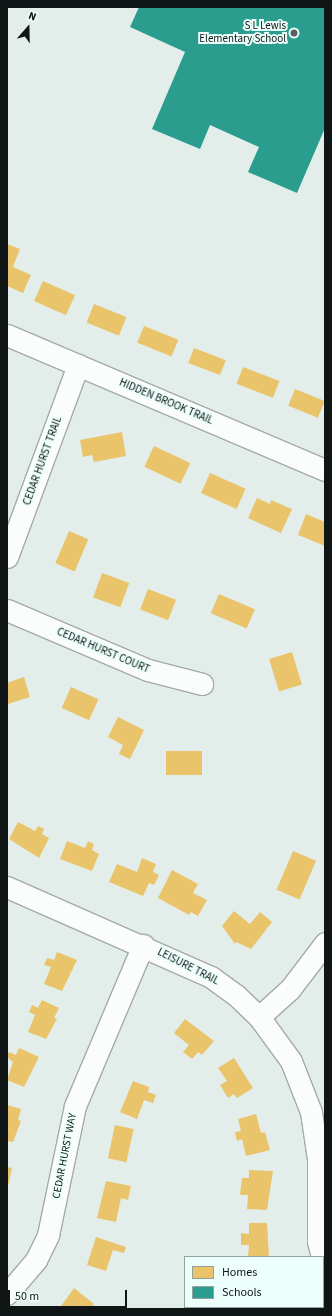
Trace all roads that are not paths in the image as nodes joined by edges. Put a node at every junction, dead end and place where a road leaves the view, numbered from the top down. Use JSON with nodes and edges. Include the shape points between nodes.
{"nodes":[{"id":1,"x":7,"y":335,"type":"edge"},
{"id":2,"x":78,"y":365,"type":"junction"},
{"id":3,"x":325,"y":470,"type":"edge"},
{"id":4,"x":7,"y":557,"type":"edge"},
{"id":5,"x":7,"y":610,"type":"edge"},
{"id":6,"x":202,"y":684,"type":"dead end"},
{"id":7,"x":7,"y":887,"type":"edge"},
{"id":8,"x":325,"y":943,"type":"edge"},
{"id":9,"x":143,"y":945,"type":"junction"},
{"id":10,"x":259,"y":1017,"type":"junction"},
{"id":11,"x":322,"y":1256,"type":"edge"},
{"id":12,"x":7,"y":1294,"type":"edge"}],
"edges":[{"from":1,"to":2,"type":"street","name":"HIDDEN BROOK TRAIL"},
{"from":2,"to":3,"type":"street","name":"HIDDEN BROOK TRAIL"},
{"from":2,"to":4,"type":"street","name":"CEDAR HURST TRAIL"},
{"from":5,"to":6,"type":"street","name":"CEDAR HURST COURT","via":[[148,670]]},
{"from":7,"to":9,"type":"street","name":"LEISURE TRAIL"},
{"from":8,"to":10,"type":"street","via":[[290,989]]},
{"from":9,"to":10,"type":"street","name":"LEISURE TRAIL","via":[[211,976]]},
{"from":9,"to":12,"type":"street","name":"CEDAR HURST WAY","via":[[75,1106],[48,1235],[36,1260]]},
{"from":10,"to":11,"type":"street","name":"LEISURE TRAIL","via":[[291,1061],[311,1112],[318,1159],[318,1241]]}]}
